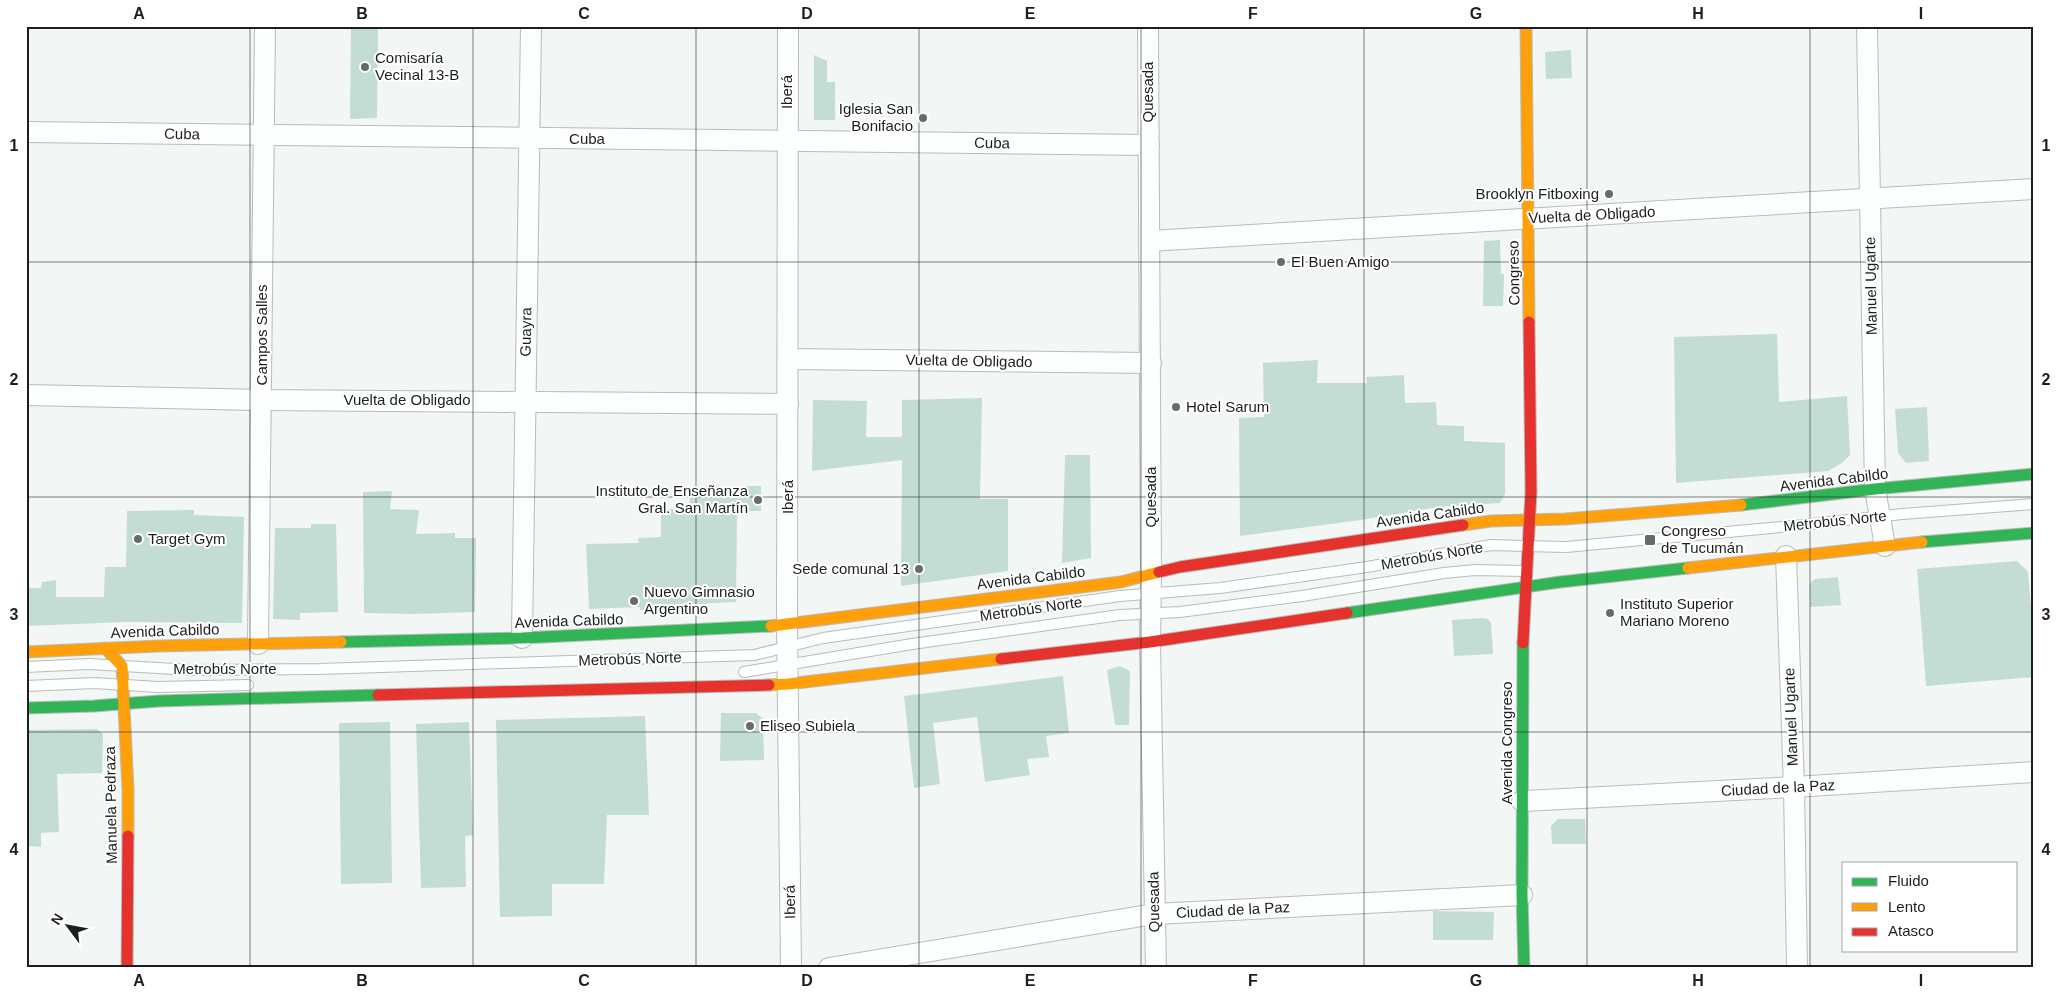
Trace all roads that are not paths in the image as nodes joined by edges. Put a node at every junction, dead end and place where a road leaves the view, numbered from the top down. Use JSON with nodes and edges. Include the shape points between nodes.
{"nodes":[{"id":1,"x":265,"y":26,"type":"edge"},
{"id":2,"x":531,"y":26,"type":"edge"},
{"id":3,"x":788,"y":26,"type":"edge"},
{"id":4,"x":1148,"y":26,"type":"edge"},
{"id":5,"x":1526,"y":26,"type":"edge"},
{"id":6,"x":1867,"y":26,"type":"edge"},
{"id":7,"x":26,"y":132,"type":"edge"},
{"id":8,"x":263,"y":135,"type":"junction"},
{"id":9,"x":529,"y":139,"type":"junction"},
{"id":10,"x":787,"y":140,"type":"junction"},
{"id":11,"x":1149,"y":145,"type":"junction"},
{"id":12,"x":2034,"y":188,"type":"edge"},
{"id":13,"x":1870,"y":198,"type":"junction"},
{"id":14,"x":1528,"y":219,"type":"junction"},
{"id":15,"x":1149,"y":241,"type":"junction"},
{"id":16,"x":788,"y":359,"type":"junction"},
{"id":17,"x":1151,"y":363,"type":"junction"},
{"id":18,"x":26,"y":395,"type":"edge"},
{"id":19,"x":262,"y":400,"type":"junction"},
{"id":20,"x":525,"y":401,"type":"junction"},
{"id":21,"x":788,"y":404,"type":"junction"},
{"id":22,"x":2034,"y":474,"type":"edge"},
{"id":23,"x":1876,"y":489,"type":"junction"},
{"id":24,"x":2034,"y":504,"type":"edge"},
{"id":25,"x":1531,"y":520,"type":"junction"},
{"id":26,"x":2034,"y":533,"type":"edge"},
{"id":27,"x":1884,"y":534,"type":"junction"},
{"id":28,"x":1529,"y":545,"type":"junction"},
{"id":29,"x":1786,"y":556,"type":"junction"},
{"id":30,"x":1530,"y":571,"type":"junction"},
{"id":31,"x":1525,"y":586,"type":"junction"},
{"id":32,"x":1151,"y":594,"type":"junction"},
{"id":33,"x":787,"y":625,"type":"junction"},
{"id":34,"x":522,"y":638,"type":"junction"},
{"id":35,"x":1150,"y":642,"type":"junction"},
{"id":36,"x":258,"y":644,"type":"junction"},
{"id":37,"x":105,"y":648,"type":"junction"},
{"id":38,"x":26,"y":652,"type":"edge"},
{"id":39,"x":788,"y":665,"type":"junction"},
{"id":40,"x":122,"y":666,"type":"junction"},
{"id":41,"x":26,"y":667,"type":"edge"},
{"id":42,"x":733,"y":672,"type":"dead end"},
{"id":43,"x":255,"y":685,"type":"dead end"},
{"id":44,"x":26,"y":686,"type":"edge"},
{"id":45,"x":123,"y":686,"type":"junction"},
{"id":46,"x":124,"y":704,"type":"junction"},
{"id":47,"x":26,"y":708,"type":"edge"},
{"id":48,"x":2034,"y":772,"type":"edge"},
{"id":49,"x":1794,"y":787,"type":"junction"},
{"id":50,"x":1522,"y":801,"type":"junction"},
{"id":51,"x":1522,"y":895,"type":"junction"},
{"id":52,"x":1154,"y":914,"type":"junction"},
{"id":53,"x":127,"y":968,"type":"edge"},
{"id":54,"x":791,"y":968,"type":"edge"},
{"id":55,"x":829,"y":968,"type":"edge"},
{"id":56,"x":1156,"y":968,"type":"edge"},
{"id":57,"x":1524,"y":968,"type":"edge"},
{"id":58,"x":1797,"y":968,"type":"edge"}],
"edges":[{"from":1,"to":8,"type":"street","name":"Campos Salles"},
{"from":2,"to":9,"type":"street","name":"Guayra"},
{"from":3,"to":10,"type":"street","name":"Iberá"},
{"from":4,"to":11,"type":"street","name":"Quesada"},
{"from":5,"to":14,"type":"main road","name":"Congreso"},
{"from":6,"to":13,"type":"street","name":"Manuel Ugarte"},
{"from":7,"to":8,"type":"street","name":"Cuba"},
{"from":8,"to":9,"type":"street","name":"Cuba"},
{"from":8,"to":19,"type":"street","name":"Campos Salles"},
{"from":9,"to":10,"type":"street","name":"Cuba"},
{"from":9,"to":20,"type":"street","name":"Guayra"},
{"from":10,"to":11,"type":"street","name":"Cuba"},
{"from":10,"to":16,"type":"street","name":"Iberá"},
{"from":11,"to":15,"type":"street","name":"Quesada"},
{"from":12,"to":13,"type":"street","name":"Vuelta de Obligado"},
{"from":13,"to":14,"type":"street","name":"Vuelta de Obligado"},
{"from":13,"to":23,"type":"street","name":"Manuel Ugarte"},
{"from":14,"to":15,"type":"street","name":"Vuelta de Obligado"},
{"from":14,"to":25,"type":"main road","name":"Congreso"},
{"from":15,"to":17,"type":"street","name":"Quesada"},
{"from":16,"to":17,"type":"street","name":"Vuelta de Obligado"},
{"from":16,"to":21,"type":"street","name":"Iberá"},
{"from":17,"to":32,"type":"street","name":"Quesada"},
{"from":18,"to":19,"type":"street","name":"Vuelta de Obligado"},
{"from":19,"to":20,"type":"street","name":"Vuelta de Obligado"},
{"from":19,"to":36,"type":"street","name":"Campos Salles"},
{"from":20,"to":21,"type":"street","name":"Vuelta de Obligado"},
{"from":20,"to":34,"type":"street","name":"Guayra"},
{"from":21,"to":33,"type":"street","name":"Iberá"},
{"from":22,"to":23,"type":"main road","name":"Avenida Cabildo"},
{"from":23,"to":25,"type":"main road","name":"Avenida Cabildo","via":[[1764,503]]},
{"from":23,"to":27,"type":"street","name":"Manuel Ugarte"},
{"from":24,"to":27,"type":"lane","name":"Metrobús Norte","via":[[1902,514]]},
{"from":25,"to":28,"type":"main road","name":"Avenida Congreso"},
{"from":25,"to":32,"type":"main road","name":"Avenida Cabildo","via":[[1491,521],[1180,567]]},
{"from":26,"to":27,"type":"main road"},
{"from":27,"to":28,"type":"lane","name":"Metrobús Norte","via":[[1566,547]]},
{"from":27,"to":29,"type":"main road"},
{"from":28,"to":30,"type":"main road","name":"Avenida Congreso"},
{"from":28,"to":32,"type":"lane","name":"Metrobús Norte","via":[[1491,545],[1367,567],[1220,588]]},
{"from":29,"to":31,"type":"main road"},
{"from":29,"to":49,"type":"street","name":"Manuel Ugarte"},
{"from":30,"to":31,"type":"main road","name":"Avenida Congreso"},
{"from":30,"to":32,"type":"lane","name":"Metrobús Norte","via":[[1444,573],[1180,612]]},
{"from":31,"to":35,"type":"main road"},
{"from":31,"to":50,"type":"main road","name":"Avenida Congreso"},
{"from":32,"to":33,"type":"main road","name":"Avenida Cabildo","via":[[1121,582]]},
{"from":32,"to":35,"type":"street","name":"Quesada"},
{"from":32,"to":39,"type":"lane","name":"Metrobús Norte","via":[[912,644]]},
{"from":32,"to":39,"type":"lane","name":"Metrobús Norte","via":[[823,638]]},
{"from":33,"to":34,"type":"main road","name":"Avenida Cabildo"},
{"from":33,"to":39,"type":"street","name":"Iberá"},
{"from":34,"to":36,"type":"main road","name":"Avenida Cabildo"},
{"from":35,"to":39,"type":"main road"},
{"from":35,"to":52,"type":"street","name":"Quesada"},
{"from":36,"to":37,"type":"main road","name":"Avenida Cabildo"},
{"from":37,"to":38,"type":"main road","name":"Avenida Cabildo"},
{"from":37,"to":40,"type":"main road"},
{"from":39,"to":40,"type":"lane","name":"Metrobús Norte","via":[[754,655],[330,669],[192,670]]},
{"from":39,"to":42,"type":"lane","name":"Metrobús Norte"},
{"from":39,"to":46,"type":"main road"},
{"from":39,"to":54,"type":"street","name":"Iberá"},
{"from":40,"to":41,"type":"lane","name":"Metrobús Norte"},
{"from":40,"to":45,"type":"main road","name":"Manuela Pedraza"},
{"from":43,"to":45,"type":"lane","name":"Metrobús Norte"},
{"from":44,"to":45,"type":"lane","name":"Metrobús Norte"},
{"from":45,"to":46,"type":"main road","name":"Manuela Pedraza"},
{"from":46,"to":47,"type":"main road"},
{"from":46,"to":53,"type":"main road","name":"Manuela Pedraza","via":[[128,790]]},
{"from":48,"to":49,"type":"street","name":"Ciudad de la Paz"},
{"from":49,"to":50,"type":"street","name":"Ciudad de la Paz"},
{"from":49,"to":58,"type":"street","name":"Manuel Ugarte"},
{"from":50,"to":51,"type":"main road","name":"Avenida Congreso"},
{"from":51,"to":52,"type":"street","name":"Ciudad de la Paz"},
{"from":51,"to":57,"type":"main road","name":"Avenida Congreso"},
{"from":52,"to":55,"type":"street","name":"Ciudad de la Paz"},
{"from":52,"to":56,"type":"street","name":"Quesada"}]}
